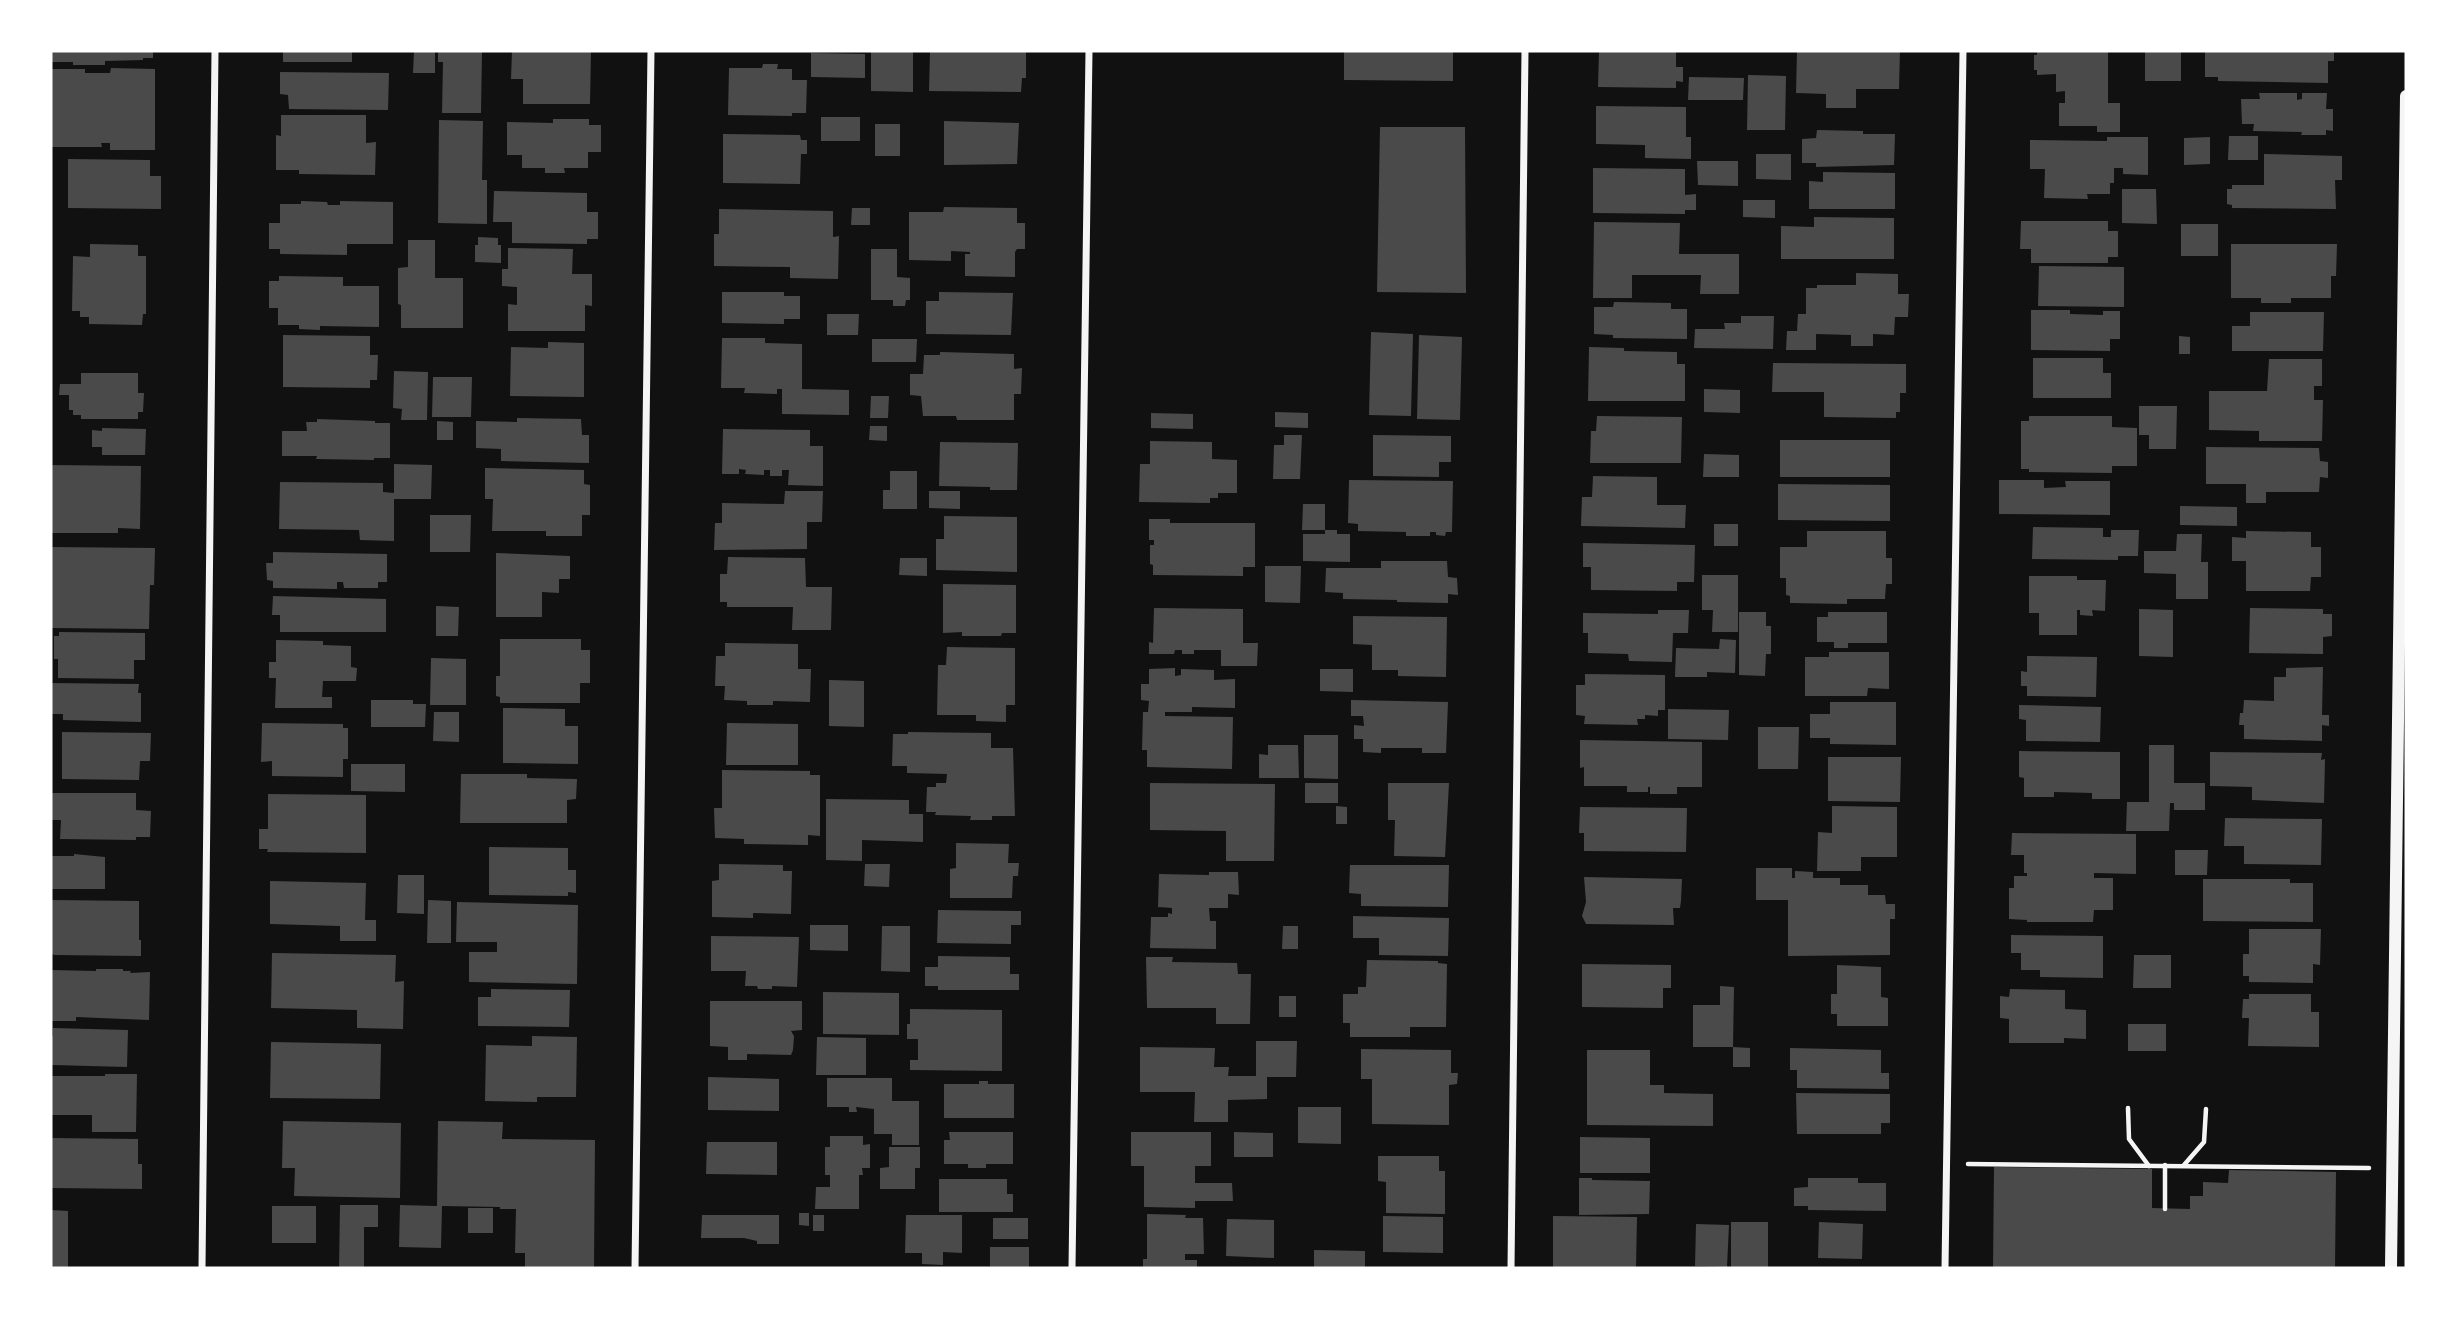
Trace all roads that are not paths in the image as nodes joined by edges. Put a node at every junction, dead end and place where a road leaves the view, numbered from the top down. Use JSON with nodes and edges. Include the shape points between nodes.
{"nodes":[{"id":1,"x":215,"y":51,"type":"edge"},
{"id":2,"x":651,"y":51,"type":"edge"},
{"id":3,"x":1089,"y":51,"type":"edge"},
{"id":4,"x":1525,"y":51,"type":"edge"},
{"id":5,"x":1963,"y":51,"type":"edge"},
{"id":6,"x":2406,"y":96,"type":"edge"},
{"id":7,"x":202,"y":1268,"type":"edge"},
{"id":8,"x":635,"y":1268,"type":"edge"},
{"id":9,"x":1072,"y":1268,"type":"edge"},
{"id":10,"x":1511,"y":1268,"type":"edge"},
{"id":11,"x":1945,"y":1268,"type":"edge"},
{"id":12,"x":2391,"y":1268,"type":"edge"}],
"edges":[{"from":1,"to":7,"type":"street"},
{"from":2,"to":8,"type":"street"},
{"from":3,"to":9,"type":"street"},
{"from":4,"to":10,"type":"street"},
{"from":5,"to":11,"type":"street"},
{"from":6,"to":12,"type":"street"}]}
